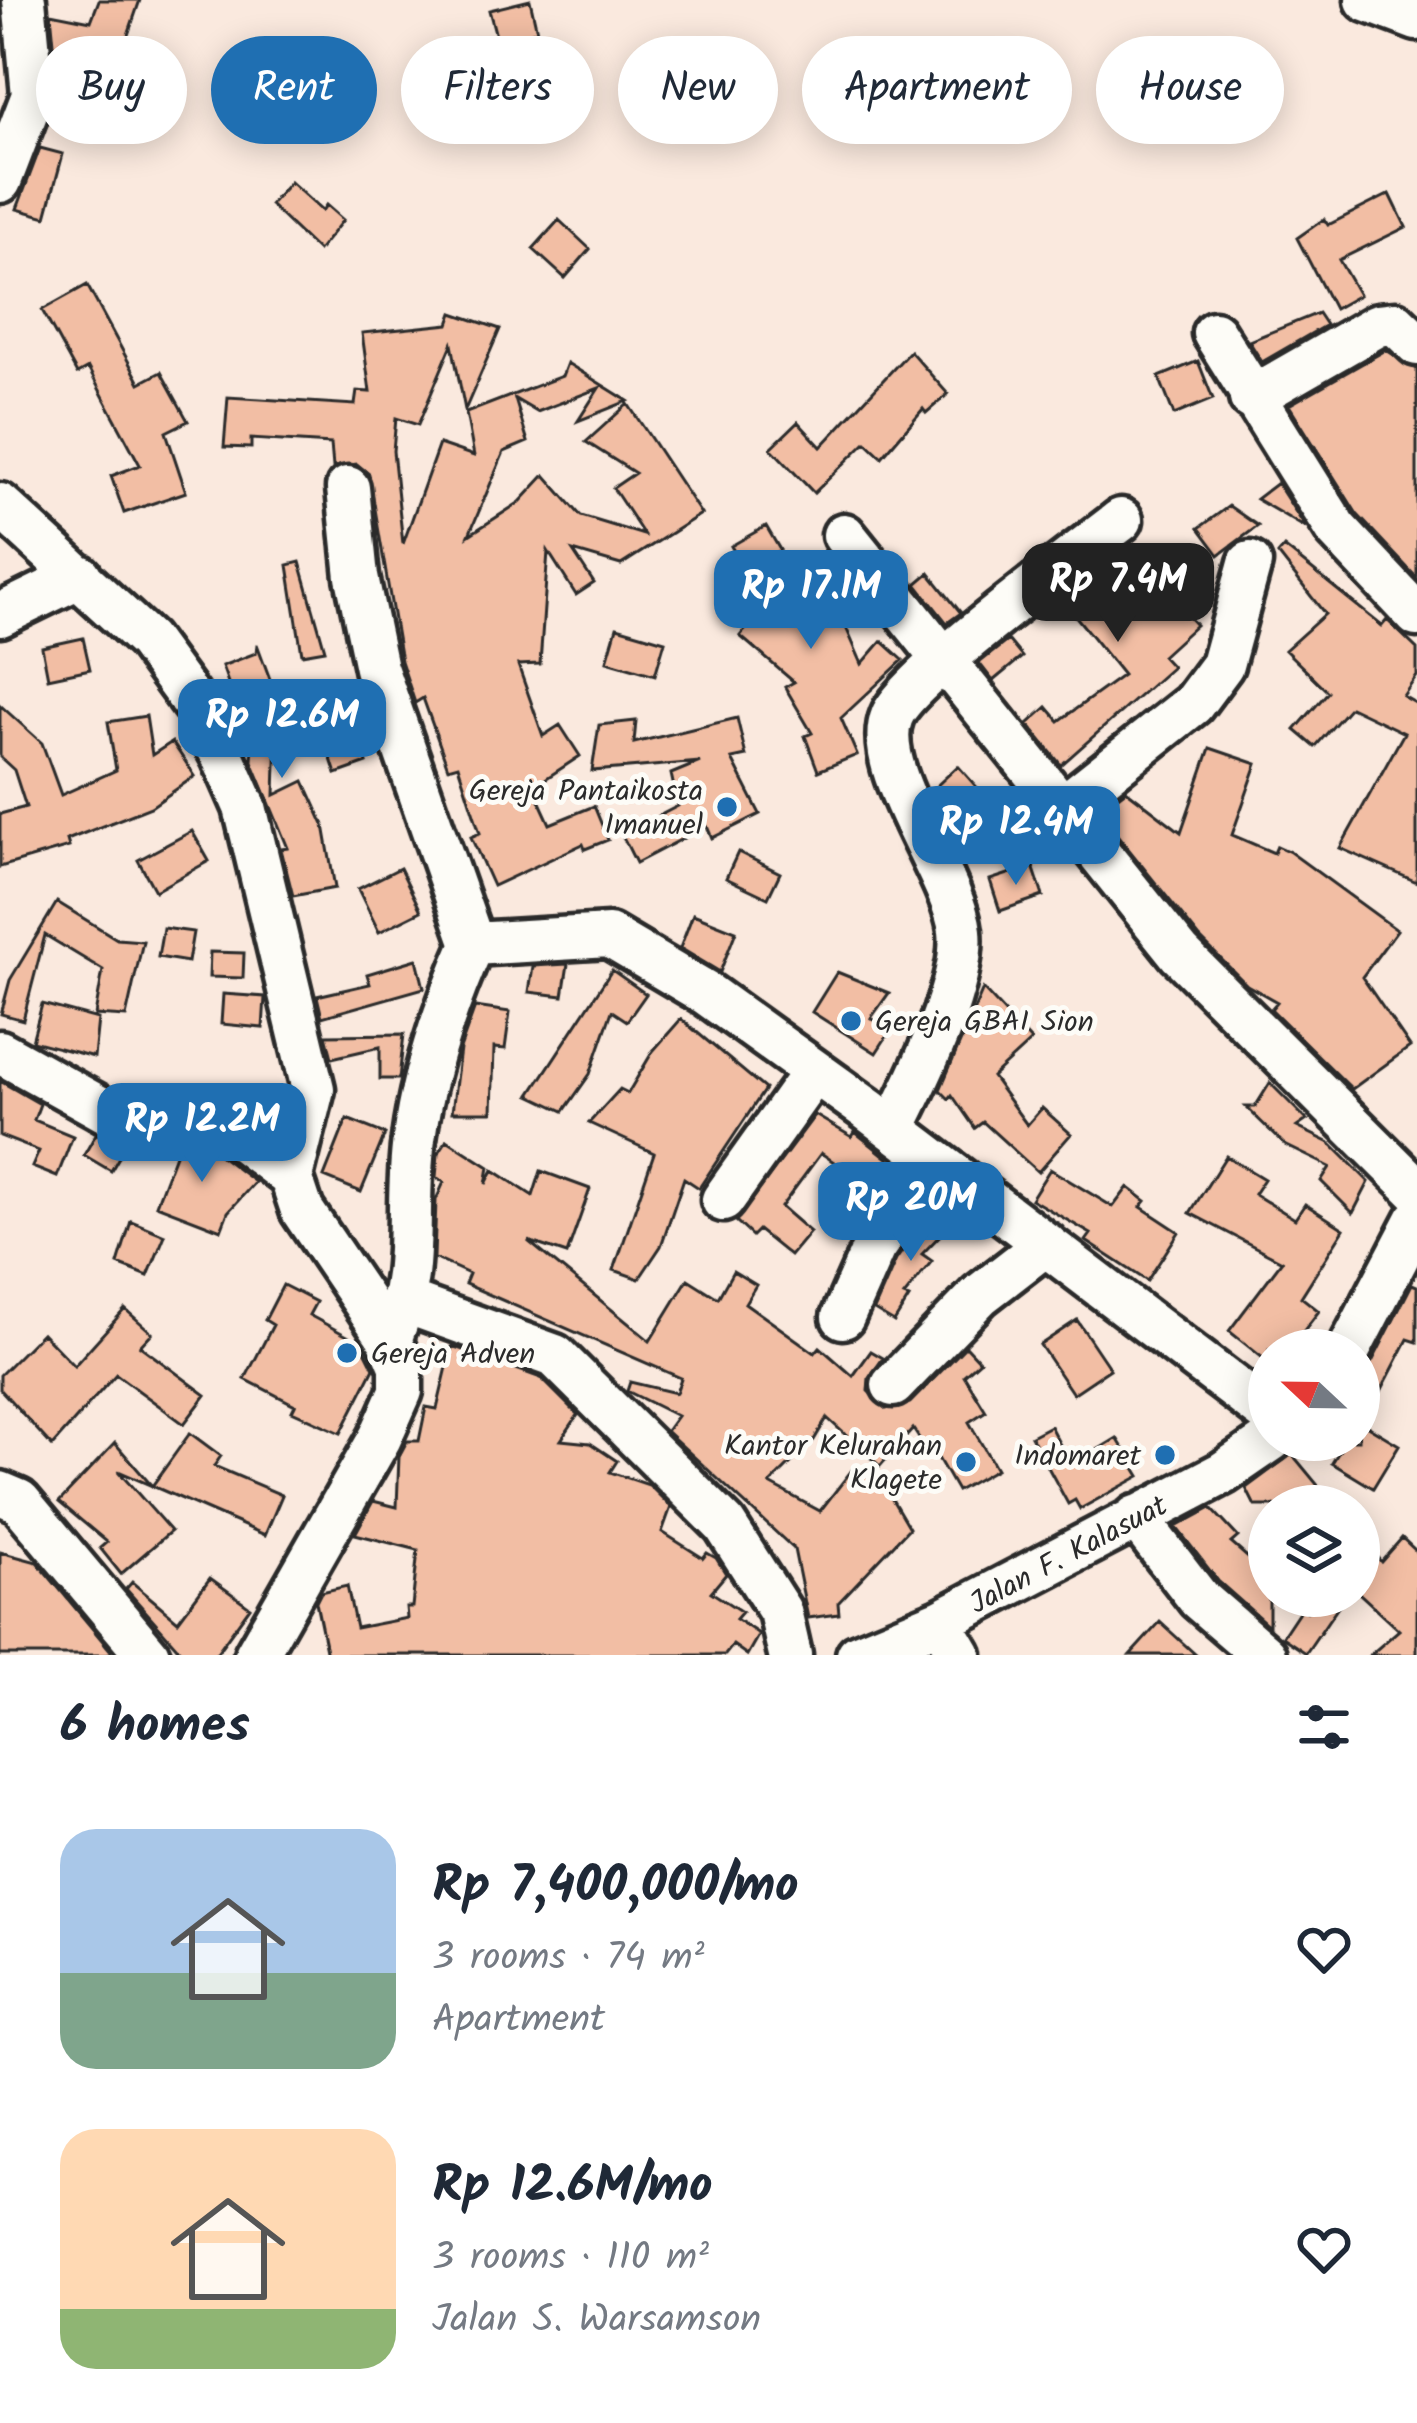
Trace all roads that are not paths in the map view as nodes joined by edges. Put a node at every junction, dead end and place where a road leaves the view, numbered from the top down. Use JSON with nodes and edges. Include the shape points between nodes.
{"nodes":[{"id":1,"x":23,"y":0,"type":"edge"},
{"id":2,"x":1367,"y":0,"type":"edge"},
{"id":3,"x":1417,"y":19,"type":"edge"},
{"id":4,"x":0,"y":181,"type":"edge"},
{"id":5,"x":1214,"y":333,"type":"dead end"},
{"id":6,"x":1417,"y":344,"type":"edge"},
{"id":7,"x":1251,"y":398,"type":"junction"},
{"id":8,"x":348,"y":488,"type":"dead end"},
{"id":9,"x":0,"y":505,"type":"edge"},
{"id":10,"x":1121,"y":520,"type":"dead end"},
{"id":11,"x":844,"y":536,"type":"dead end"},
{"id":12,"x":1250,"y":563,"type":"dead end"},
{"id":13,"x":80,"y":576,"type":"junction"},
{"id":14,"x":0,"y":615,"type":"edge"},
{"id":15,"x":1417,"y":615,"type":"edge"},
{"id":16,"x":944,"y":662,"type":"junction"},
{"id":17,"x":1063,"y":807,"type":"junction"},
{"id":18,"x":473,"y":944,"type":"junction"},
{"id":19,"x":0,"y":1052,"type":"edge"},
{"id":20,"x":814,"y":1072,"type":"junction"},
{"id":21,"x":893,"y":1130,"type":"junction"},
{"id":22,"x":934,"y":1163,"type":"junction"},
{"id":23,"x":291,"y":1177,"type":"junction"},
{"id":24,"x":1417,"y":1190,"type":"edge"},
{"id":25,"x":723,"y":1200,"type":"dead end"},
{"id":26,"x":1417,"y":1220,"type":"edge"},
{"id":27,"x":1046,"y":1244,"type":"junction"},
{"id":28,"x":1407,"y":1263,"type":"edge"},
{"id":29,"x":843,"y":1317,"type":"dead end"},
{"id":30,"x":398,"y":1321,"type":"junction"},
{"id":31,"x":1363,"y":1329,"type":"edge"},
{"id":32,"x":892,"y":1385,"type":"dead end"},
{"id":33,"x":1248,"y":1398,"type":"edge"},
{"id":34,"x":1248,"y":1455,"type":"edge"},
{"id":35,"x":0,"y":1493,"type":"edge"},
{"id":36,"x":1136,"y":1517,"type":"junction"},
{"id":37,"x":950,"y":1638,"type":"edge"},
{"id":38,"x":148,"y":1655,"type":"edge"},
{"id":39,"x":256,"y":1655,"type":"edge"},
{"id":40,"x":790,"y":1655,"type":"edge"},
{"id":41,"x":858,"y":1655,"type":"edge"},
{"id":42,"x":1264,"y":1655,"type":"edge"}],
"edges":[{"from":1,"to":4,"type":"street","via":[[33,95]]},
{"from":2,"to":3,"type":"street"},
{"from":5,"to":7,"type":"street"},
{"from":6,"to":7,"type":"street","via":[[1394,323],[1378,326]]},
{"from":7,"to":15,"type":"street","via":[[1336,530]]},
{"from":8,"to":18,"type":"street","via":[[376,668]]},
{"from":9,"to":13,"type":"street"},
{"from":10,"to":16,"type":"street"},
{"from":11,"to":16,"type":"street"},
{"from":12,"to":17,"type":"street","via":[[1222,665],[1192,704]]},
{"from":13,"to":14,"type":"street"},
{"from":13,"to":23,"type":"street","via":[[173,672],[245,807],[313,1089]]},
{"from":16,"to":17,"type":"street"},
{"from":16,"to":21,"type":"street","via":[[891,717],[889,741],[959,928],[937,1029]]},
{"from":17,"to":24,"type":"street","via":[[1180,954]]},
{"from":18,"to":20,"type":"street","via":[[609,936]]},
{"from":18,"to":30,"type":"street","via":[[451,994],[414,1141],[413,1253]]},
{"from":19,"to":23,"type":"street","via":[[106,1111],[190,1110]]},
{"from":20,"to":21,"type":"street"},
{"from":20,"to":25,"type":"street"},
{"from":21,"to":22,"type":"street"},
{"from":22,"to":27,"type":"street"},
{"from":22,"to":29,"type":"street","via":[[874,1247]]},
{"from":23,"to":30,"type":"street","via":[[302,1210]]},
{"from":26,"to":28,"type":"street"},
{"from":27,"to":32,"type":"street","via":[[980,1294]]},
{"from":27,"to":33,"type":"street"},
{"from":28,"to":31,"type":"street"},
{"from":30,"to":39,"type":"street","via":[[400,1391]]},
{"from":30,"to":40,"type":"street","via":[[555,1356],[725,1525],[780,1611]]},
{"from":34,"to":36,"type":"street","name":"Jalan F. Kalasuat"},
{"from":35,"to":38,"type":"street","via":[[20,1502]]},
{"from":36,"to":37,"type":"street","name":"Jalan F. Kalasuat"},
{"from":36,"to":42,"type":"street","via":[[1198,1599]]},
{"from":37,"to":41,"type":"street","name":"Jalan F. Kalasuat"}]}
